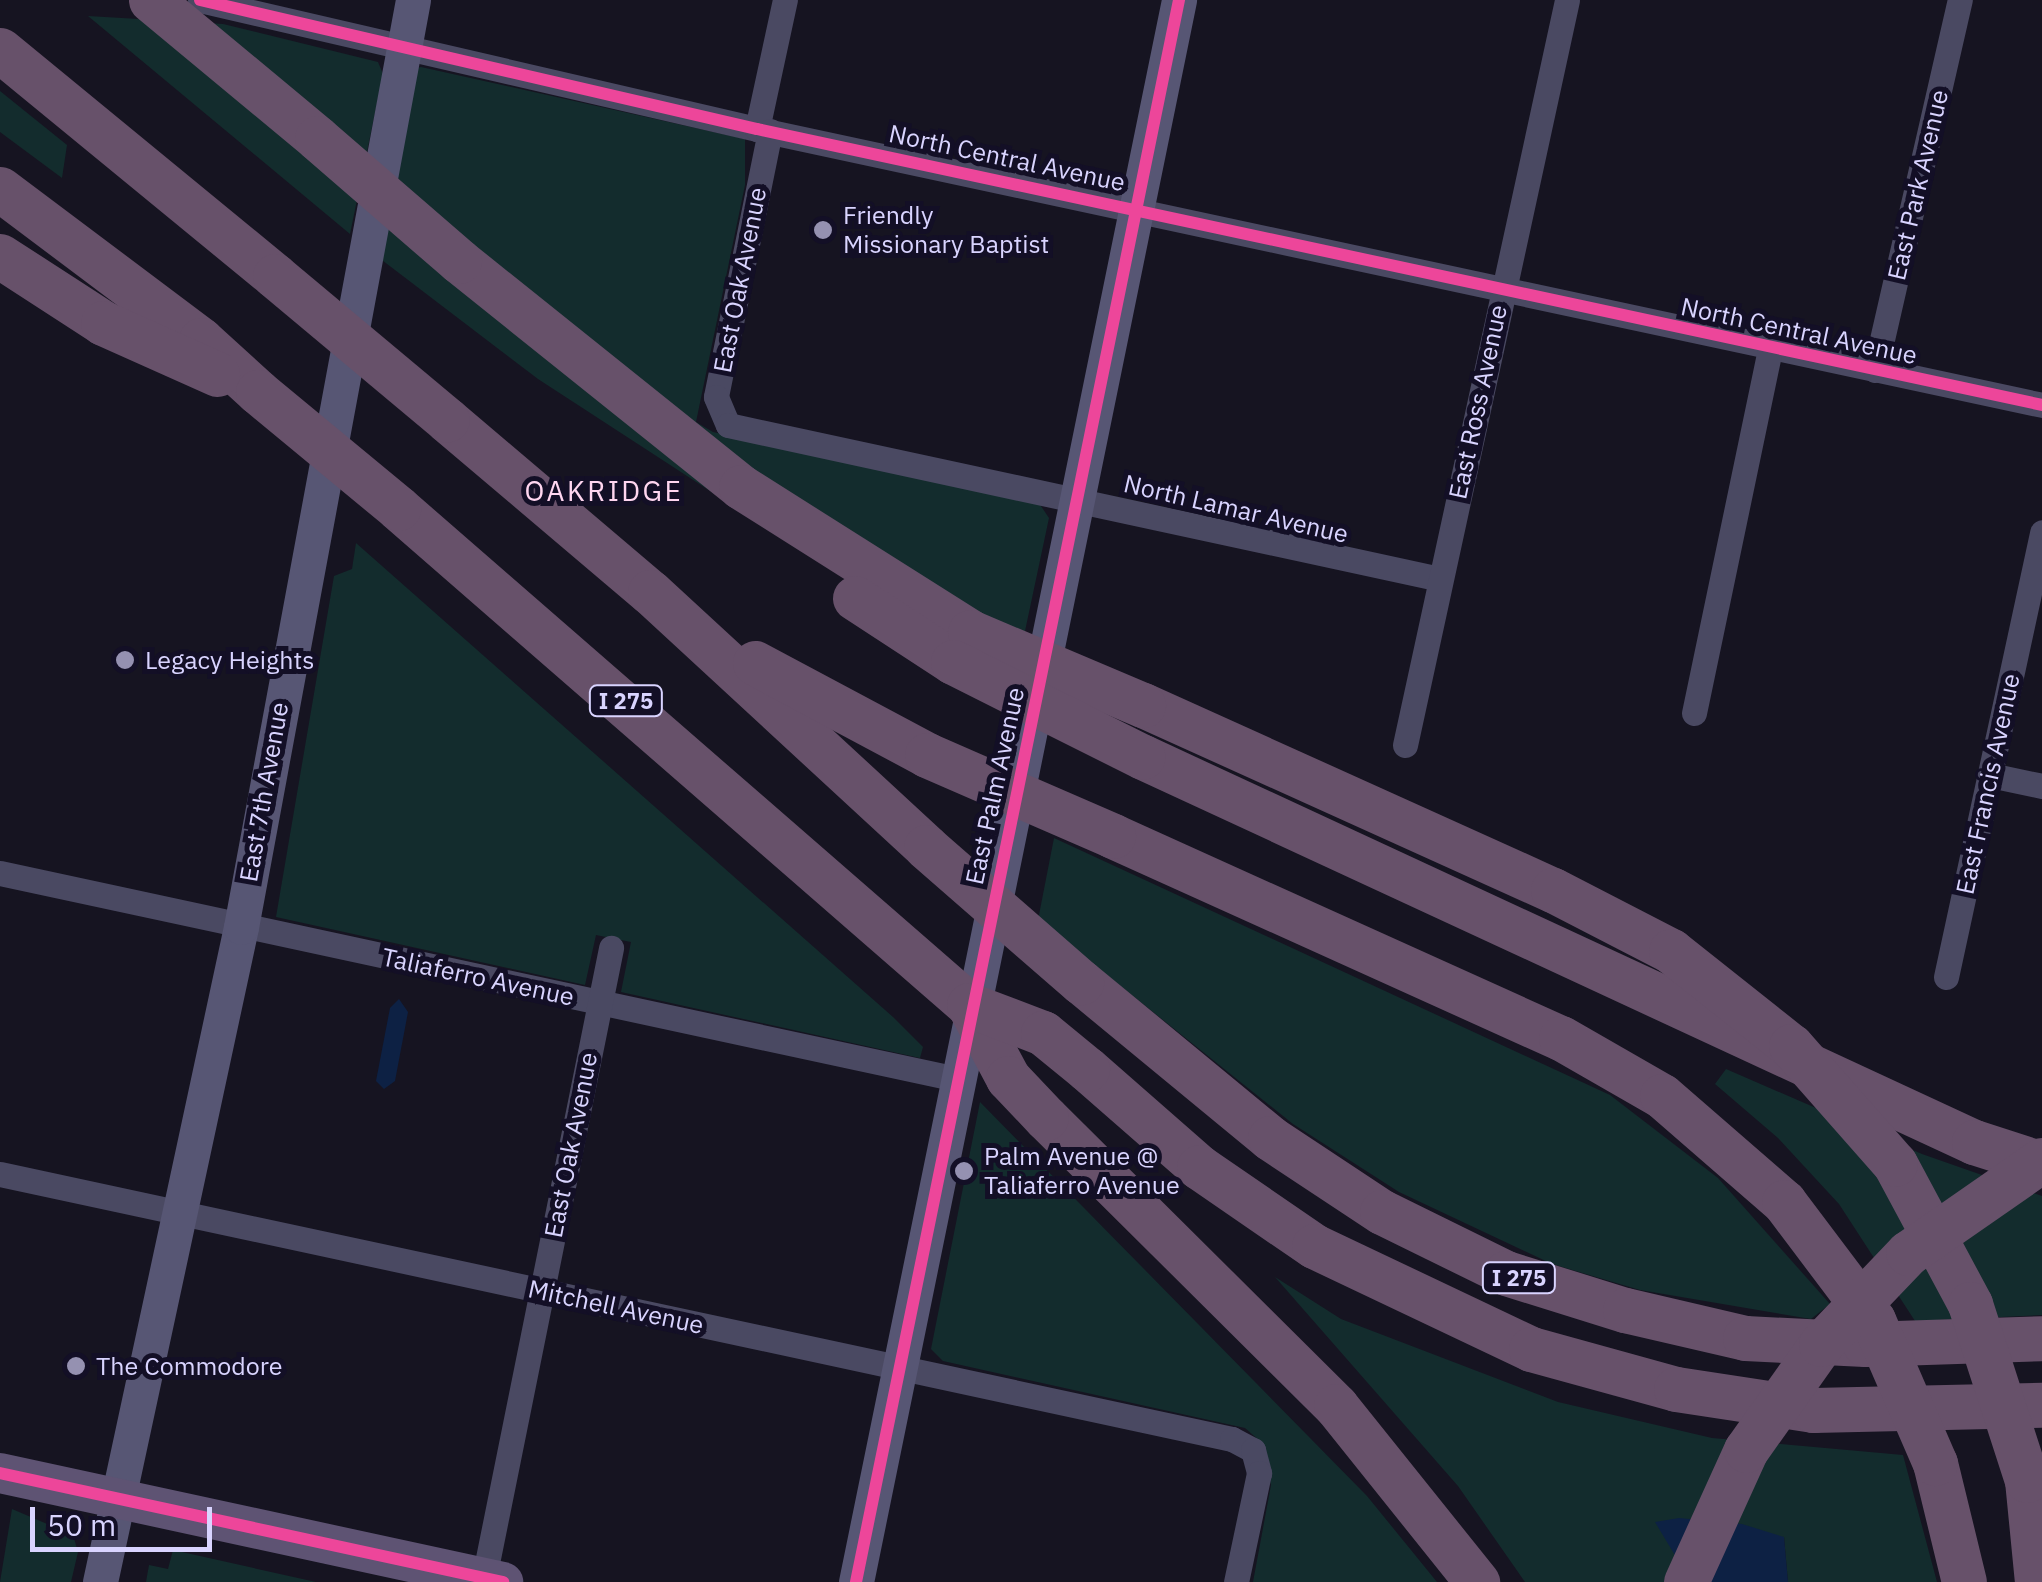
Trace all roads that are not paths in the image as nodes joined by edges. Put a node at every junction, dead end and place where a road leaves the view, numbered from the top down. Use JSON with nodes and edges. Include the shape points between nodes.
{"nodes":[{"id":1,"x":151,"y":0,"type":"edge"},
{"id":2,"x":413,"y":0,"type":"edge"},
{"id":3,"x":785,"y":0,"type":"edge"},
{"id":4,"x":1179,"y":0,"type":"edge"},
{"id":5,"x":1567,"y":0,"type":"edge"},
{"id":6,"x":1960,"y":0,"type":"edge"},
{"id":7,"x":193,"y":15,"type":"edge"},
{"id":8,"x":403,"y":48,"type":"junction"},
{"id":9,"x":0,"y":50,"type":"edge"},
{"id":10,"x":764,"y":130,"type":"junction"},
{"id":11,"x":0,"y":188,"type":"edge"},
{"id":12,"x":1136,"y":207,"type":"junction"},
{"id":13,"x":0,"y":256,"type":"edge"},
{"id":14,"x":1502,"y":292,"type":"junction"},
{"id":15,"x":1770,"y":348,"type":"junction"},
{"id":16,"x":1875,"y":370,"type":"junction"},
{"id":17,"x":258,"y":392,"type":"junction"},
{"id":18,"x":2042,"y":405,"type":"edge"},
{"id":19,"x":728,"y":426,"type":"joint"},
{"id":20,"x":1078,"y":496,"type":"junction"},
{"id":21,"x":2042,"y":532,"type":"edge"},
{"id":22,"x":1440,"y":579,"type":"junction"},
{"id":23,"x":650,"y":592,"type":"junction"},
{"id":24,"x":962,"y":647,"type":"junction"},
{"id":25,"x":1694,"y":712,"type":"dead end"},
{"id":26,"x":1406,"y":745,"type":"dead end"},
{"id":27,"x":1990,"y":775,"type":"junction"},
{"id":28,"x":2042,"y":786,"type":"edge"},
{"id":29,"x":0,"y":873,"type":"edge"},
{"id":30,"x":241,"y":927,"type":"junction"},
{"id":31,"x":611,"y":948,"type":"dead end"},
{"id":32,"x":1946,"y":977,"type":"dead end"},
{"id":33,"x":600,"y":1003,"type":"junction"},
{"id":34,"x":969,"y":1005,"type":"junction"},
{"id":35,"x":958,"y":1079,"type":"junction"},
{"id":36,"x":2042,"y":1162,"type":"edge"},
{"id":37,"x":0,"y":1174,"type":"edge"},
{"id":38,"x":180,"y":1213,"type":"junction"},
{"id":39,"x":542,"y":1291,"type":"junction"},
{"id":40,"x":2042,"y":1338,"type":"edge"},
{"id":41,"x":898,"y":1368,"type":"junction"},
{"id":42,"x":2042,"y":1406,"type":"edge"},
{"id":43,"x":0,"y":1473,"type":"edge"},
{"id":44,"x":118,"y":1499,"type":"junction"},
{"id":45,"x":494,"y":1580,"type":"edge"},
{"id":46,"x":100,"y":1582,"type":"edge"},
{"id":47,"x":856,"y":1582,"type":"edge"},
{"id":48,"x":1236,"y":1582,"type":"edge"},
{"id":49,"x":1478,"y":1582,"type":"edge"},
{"id":50,"x":1686,"y":1582,"type":"edge"},
{"id":51,"x":1964,"y":1582,"type":"edge"},
{"id":52,"x":2036,"y":1582,"type":"edge"}],
"edges":[{"from":1,"to":7,"type":"highway"},
{"from":2,"to":8,"type":"street","name":"East 7th Avenue"},
{"from":3,"to":10,"type":"street","name":"East Oak Avenue"},
{"from":4,"to":12,"type":"street","name":"East Palm Avenue"},
{"from":5,"to":14,"type":"street","name":"East Ross Avenue"},
{"from":6,"to":16,"type":"street","name":"East Park Avenue"},
{"from":7,"to":8,"type":"street","name":"North Central Avenue"},
{"from":7,"to":24,"type":"highway","bridge":true,"via":[[318,138],[752,520],[837,587]]},
{"from":8,"to":10,"type":"street","name":"North Central Avenue"},
{"from":8,"to":30,"type":"street","name":"East 7th Avenue"},
{"from":9,"to":23,"type":"highway","number":"I 275","bridge":true},
{"from":10,"to":12,"type":"street","name":"North Central Avenue"},
{"from":10,"to":19,"type":"street","name":"East Oak Avenue","via":[[716,396]]},
{"from":11,"to":17,"type":"highway","number":"I 275"},
{"from":12,"to":14,"type":"street","name":"North Central Avenue"},
{"from":12,"to":20,"type":"street","name":"East Palm Avenue"},
{"from":13,"to":17,"type":"highway","via":[[103,323]]},
{"from":14,"to":15,"type":"street","name":"North Central Avenue"},
{"from":14,"to":22,"type":"street","name":"East Ross Avenue"},
{"from":15,"to":16,"type":"street","name":"North Central Avenue"},
{"from":15,"to":25,"type":"street"},
{"from":16,"to":18,"type":"street","name":"North Central Avenue"},
{"from":17,"to":34,"type":"highway","number":"I 275","bridge":true},
{"from":19,"to":20,"type":"street","name":"North Lamar Avenue"},
{"from":20,"to":22,"type":"street","name":"North Lamar Avenue"},
{"from":20,"to":35,"type":"street","name":"East Palm Avenue"},
{"from":21,"to":27,"type":"street","name":"East Francis Avenue"},
{"from":22,"to":26,"type":"street","name":"East Ross Avenue"},
{"from":23,"to":40,"type":"highway","number":"I 275","bridge":true,"via":[[1082,982],[1270,1138],[1382,1212],[1506,1273],[1745,1338],[1865,1344]]},
{"from":23,"to":51,"type":"highway","bridge":true,"via":[[780,678],[927,755],[1561,1038],[1662,1096],[1784,1202],[1872,1320],[1935,1463]]},
{"from":24,"to":36,"type":"highway","bridge":true,"via":[[1143,756],[1974,1142]]},
{"from":24,"to":52,"type":"highway","bridge":true,"via":[[1144,705],[1554,890],[1672,951],[1792,1046],[1894,1164],[1970,1304],[2027,1480]]},
{"from":27,"to":28,"type":"street"},
{"from":27,"to":32,"type":"street","name":"East Francis Avenue"},
{"from":29,"to":30,"type":"street","name":"Taliaferro Avenue"},
{"from":30,"to":33,"type":"street","name":"Taliaferro Avenue"},
{"from":30,"to":38,"type":"street","name":"East 7th Avenue"},
{"from":31,"to":33,"type":"street","name":"East Oak Avenue"},
{"from":33,"to":35,"type":"street","name":"Taliaferro Avenue"},
{"from":33,"to":39,"type":"street","name":"East Oak Avenue"},
{"from":34,"to":42,"type":"highway","number":"I 275","bridge":true,"via":[[1044,1033],[1199,1167],[1314,1246],[1531,1349],[1676,1389],[1813,1410]]},
{"from":34,"to":49,"type":"highway","bridge":true,"via":[[1008,1078],[1336,1406]]},
{"from":35,"to":41,"type":"street","name":"East Palm Avenue"},
{"from":36,"to":50,"type":"highway","bridge":true,"via":[[1908,1253],[1821,1344],[1746,1450]]},
{"from":37,"to":38,"type":"street","name":"Mitchell Avenue"},
{"from":38,"to":39,"type":"street","name":"Mitchell Avenue"},
{"from":38,"to":44,"type":"street","name":"East 7th Avenue"},
{"from":39,"to":41,"type":"street","name":"Mitchell Avenue"},
{"from":39,"to":45,"type":"street","name":"East Oak Avenue"},
{"from":41,"to":47,"type":"street","name":"East Palm Avenue"},
{"from":41,"to":48,"type":"street","name":"Mitchell Avenue","via":[[1232,1439],[1254,1450],[1259,1473]]},
{"from":43,"to":44,"type":"main road"},
{"from":44,"to":45,"type":"main road"},
{"from":44,"to":46,"type":"street","name":"East 7th Avenue"}]}
